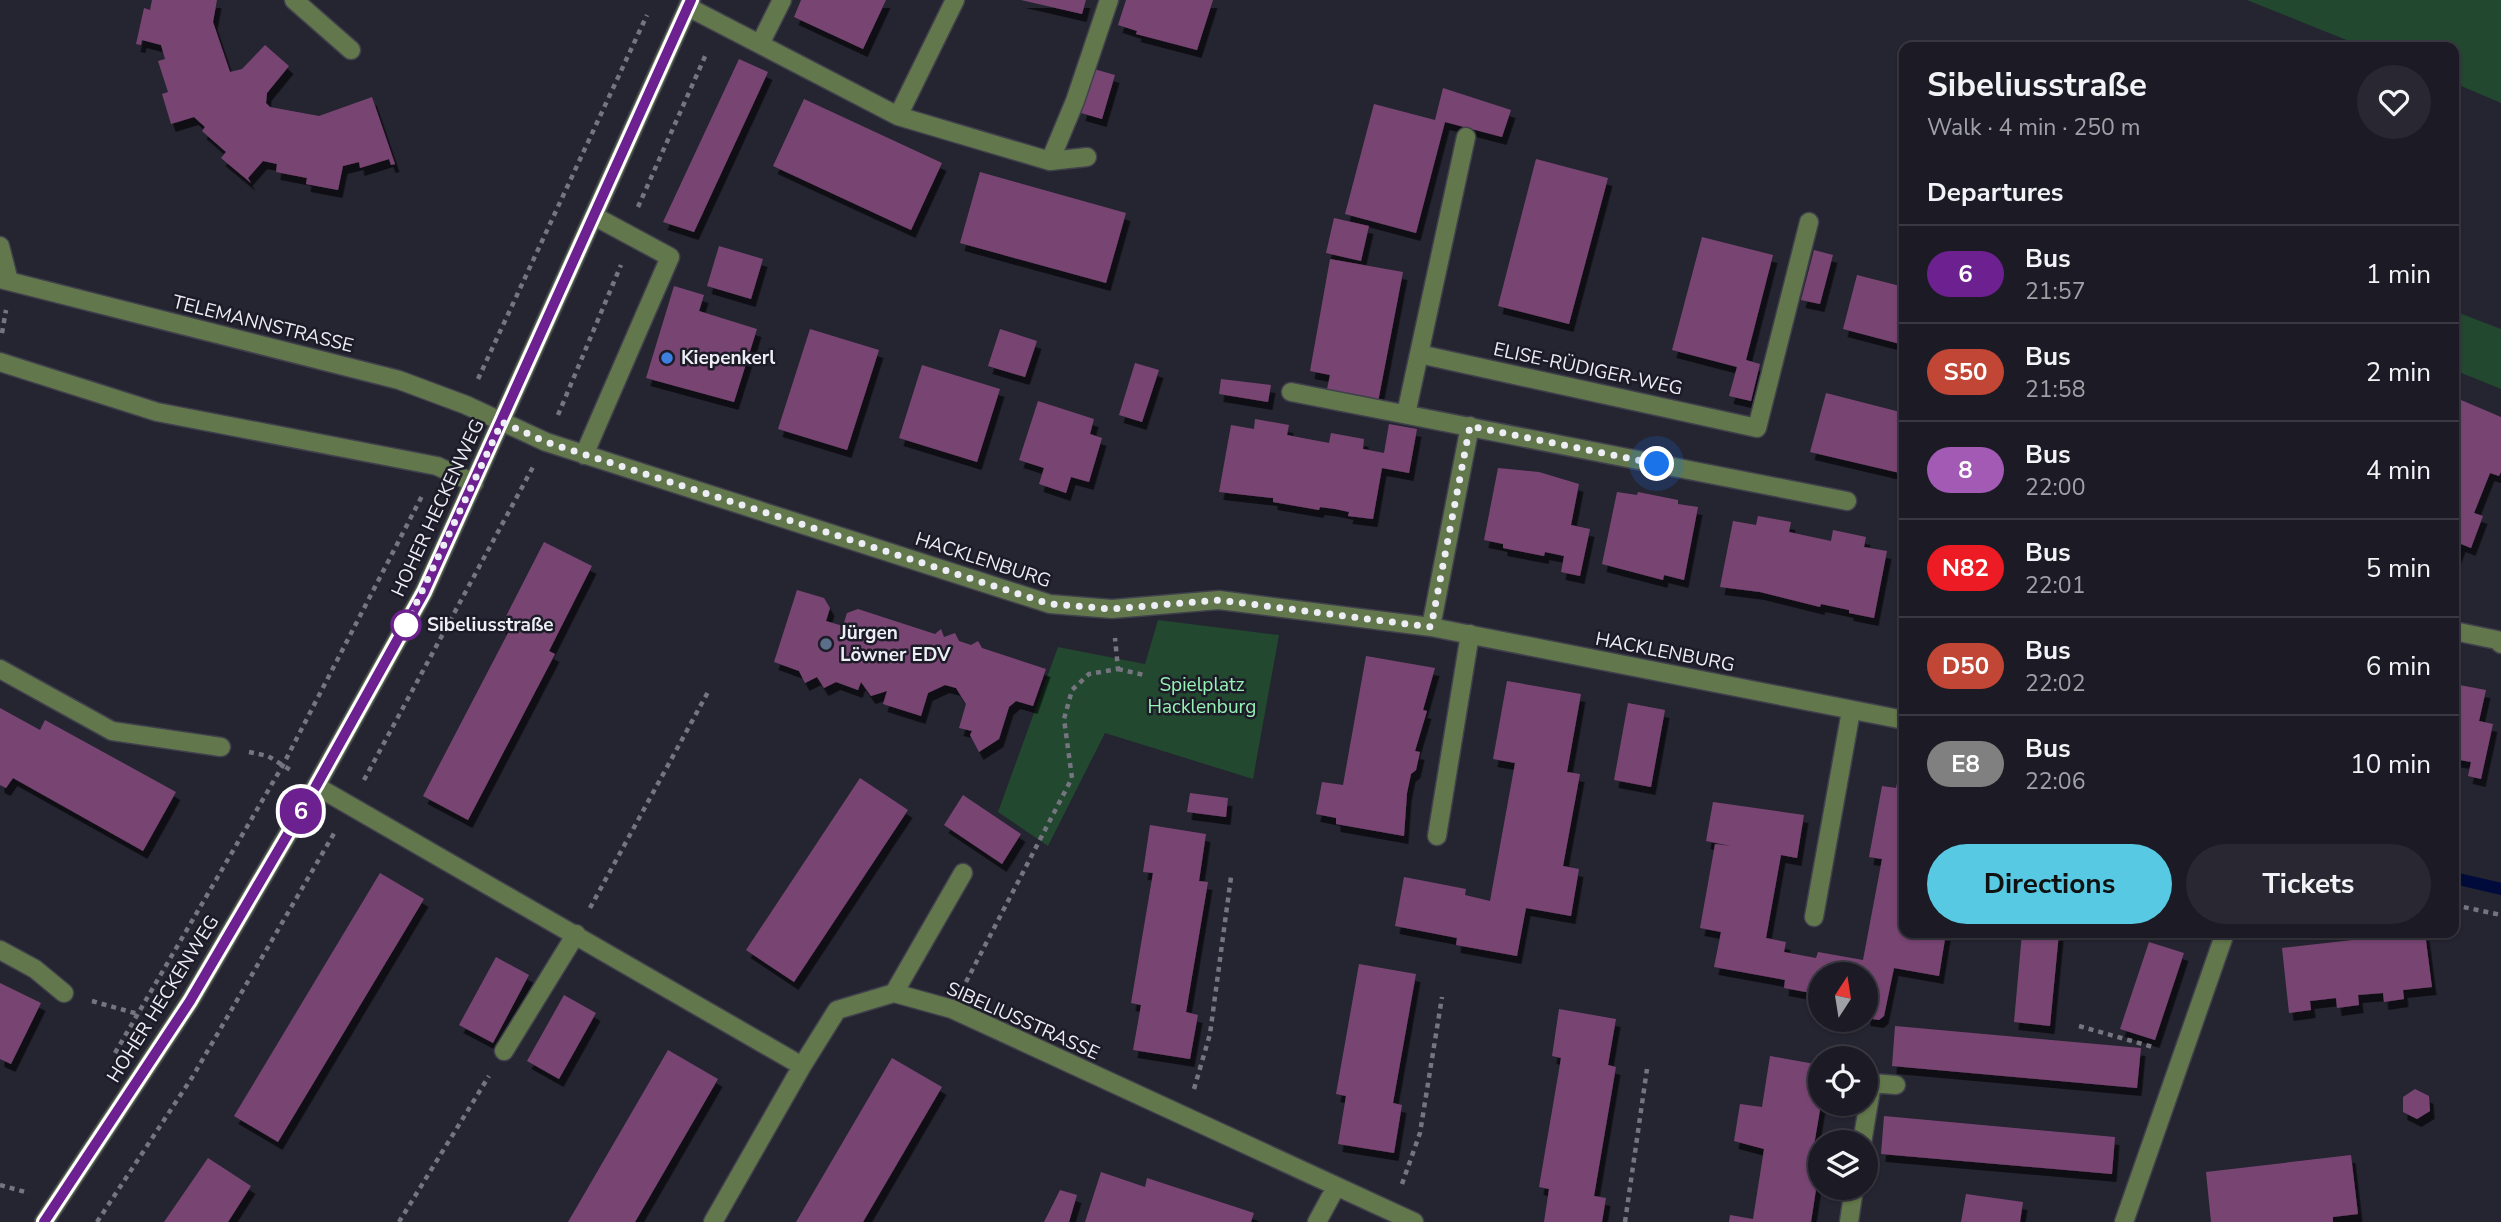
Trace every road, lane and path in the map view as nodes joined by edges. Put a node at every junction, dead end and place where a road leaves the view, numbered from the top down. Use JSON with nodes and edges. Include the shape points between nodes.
{"nodes":[{"id":1,"x":294,"y":0,"type":"edge"},
{"id":2,"x":782,"y":0,"type":"edge"},
{"id":3,"x":955,"y":0,"type":"edge"},
{"id":4,"x":1109,"y":0,"type":"edge"},
{"id":5,"x":689,"y":4,"type":"edge"},
{"id":6,"x":648,"y":13,"type":"dead end"},
{"id":7,"x":760,"y":44,"type":"junction"},
{"id":8,"x":351,"y":50,"type":"dead end"},
{"id":9,"x":898,"y":116,"type":"junction"},
{"id":10,"x":1466,"y":137,"type":"dead end"},
{"id":11,"x":1087,"y":157,"type":"dead end"},
{"id":12,"x":1050,"y":161,"type":"junction"},
{"id":13,"x":594,"y":216,"type":"junction"},
{"id":14,"x":1809,"y":222,"type":"dead end"},
{"id":15,"x":0,"y":246,"type":"edge"},
{"id":16,"x":5,"y":280,"type":"edge"},
{"id":17,"x":1419,"y":354,"type":"junction"},
{"id":18,"x":0,"y":362,"type":"edge"},
{"id":19,"x":1291,"y":392,"type":"dead end"},
{"id":20,"x":466,"y":405,"type":"junction"},
{"id":21,"x":1406,"y":414,"type":"junction"},
{"id":22,"x":502,"y":422,"type":"junction"},
{"id":23,"x":1470,"y":426,"type":"junction"},
{"id":24,"x":584,"y":455,"type":"junction"},
{"id":25,"x":437,"y":466,"type":"junction"},
{"id":26,"x":474,"y":483,"type":"junction"},
{"id":27,"x":1847,"y":501,"type":"dead end"},
{"id":28,"x":1112,"y":609,"type":"junction"},
{"id":29,"x":1431,"y":627,"type":"junction"},
{"id":30,"x":2459,"y":632,"type":"edge"},
{"id":31,"x":1470,"y":634,"type":"junction"},
{"id":32,"x":2501,"y":644,"type":"edge"},
{"id":33,"x":0,"y":669,"type":"edge"},
{"id":34,"x":1118,"y":669,"type":"junction"},
{"id":35,"x":1144,"y":675,"type":"dead end"},
{"id":36,"x":708,"y":692,"type":"dead end"},
{"id":37,"x":1851,"y":711,"type":"junction"},
{"id":38,"x":1899,"y":719,"type":"edge"},
{"id":39,"x":221,"y":747,"type":"dead end"},
{"id":40,"x":316,"y":786,"type":"junction"},
{"id":41,"x":350,"y":806,"type":"junction"},
{"id":42,"x":1437,"y":836,"type":"dead end"},
{"id":43,"x":963,"y":873,"type":"dead end"},
{"id":44,"x":1231,"y":877,"type":"dead end"},
{"id":45,"x":2459,"y":906,"type":"edge"},
{"id":46,"x":2501,"y":915,"type":"edge"},
{"id":47,"x":1814,"y":917,"type":"dead end"},
{"id":48,"x":576,"y":934,"type":"junction"},
{"id":49,"x":2223,"y":938,"type":"edge"},
{"id":50,"x":0,"y":950,"type":"edge"},
{"id":51,"x":64,"y":993,"type":"joint"},
{"id":52,"x":894,"y":993,"type":"junction"},
{"id":53,"x":1442,"y":997,"type":"dead end"},
{"id":54,"x":952,"y":1009,"type":"junction"},
{"id":55,"x":138,"y":1014,"type":"junction"},
{"id":56,"x":2080,"y":1026,"type":"dead end"},
{"id":57,"x":504,"y":1051,"type":"joint"},
{"id":58,"x":114,"y":1054,"type":"dead end"},
{"id":59,"x":2182,"y":1055,"type":"junction"},
{"id":60,"x":803,"y":1066,"type":"junction"},
{"id":61,"x":1647,"y":1069,"type":"dead end"},
{"id":62,"x":1896,"y":1085,"type":"dead end"},
{"id":63,"x":1182,"y":1115,"type":"junction"},
{"id":64,"x":1864,"y":1130,"type":"edge"},
{"id":65,"x":0,"y":1185,"type":"edge"},
{"id":66,"x":1336,"y":1187,"type":"junction"},
{"id":67,"x":33,"y":1194,"type":"dead end"},
{"id":68,"x":1852,"y":1200,"type":"edge"},
{"id":69,"x":1390,"y":1211,"type":"junction"},
{"id":70,"x":44,"y":1222,"type":"edge"},
{"id":71,"x":97,"y":1222,"type":"edge"},
{"id":72,"x":398,"y":1222,"type":"edge"},
{"id":73,"x":713,"y":1222,"type":"edge"},
{"id":74,"x":1317,"y":1222,"type":"edge"},
{"id":75,"x":1414,"y":1222,"type":"edge"},
{"id":76,"x":1625,"y":1222,"type":"edge"},
{"id":77,"x":1849,"y":1222,"type":"edge"},
{"id":78,"x":2124,"y":1222,"type":"edge"}],
"edges":[{"from":1,"to":8,"type":"street"},
{"from":2,"to":7,"type":"street"},
{"from":3,"to":9,"type":"street"},
{"from":4,"to":12,"type":"street"},
{"from":5,"to":7,"type":"street"},
{"from":5,"to":13,"type":"street","name":"HOHER HECKENWEG"},
{"from":6,"to":20,"type":"path"},
{"from":7,"to":9,"type":"street"},
{"from":9,"to":12,"type":"street"},
{"from":10,"to":17,"type":"street"},
{"from":11,"to":12,"type":"street"},
{"from":13,"to":22,"type":"street","name":"HOHER HECKENWEG"},
{"from":13,"to":24,"type":"street","via":[[670,257]]},
{"from":14,"to":17,"type":"street","name":"ELISE-RÜDIGER-WEG","via":[[1758,428]]},
{"from":15,"to":16,"type":"street","name":"TELEMANNSTRASSE"},
{"from":16,"to":20,"type":"street","name":"TELEMANNSTRASSE","via":[[399,380]]},
{"from":17,"to":21,"type":"street"},
{"from":18,"to":25,"type":"street","via":[[158,412]]},
{"from":19,"to":21,"type":"street"},
{"from":20,"to":22,"type":"street","name":"TELEMANNSTRASSE"},
{"from":21,"to":23,"type":"street"},
{"from":22,"to":24,"type":"street","name":"HACKLENBURG"},
{"from":22,"to":26,"type":"street","name":"HOHER HECKENWEG"},
{"from":23,"to":27,"type":"street"},
{"from":23,"to":29,"type":"street"},
{"from":24,"to":28,"type":"street","name":"HACKLENBURG","via":[[1050,604]]},
{"from":25,"to":26,"type":"street"},
{"from":25,"to":55,"type":"path","via":[[283,765]]},
{"from":26,"to":40,"type":"street","name":"HOHER HECKENWEG","via":[[424,592]]},
{"from":28,"to":29,"type":"street","name":"HACKLENBURG","via":[[1219,600]]},
{"from":28,"to":34,"type":"path"},
{"from":29,"to":31,"type":"street","name":"HACKLENBURG"},
{"from":30,"to":32,"type":"street"},
{"from":31,"to":37,"type":"street","name":"HACKLENBURG"},
{"from":31,"to":42,"type":"street"},
{"from":33,"to":39,"type":"street","via":[[111,731]]},
{"from":34,"to":35,"type":"path"},
{"from":34,"to":54,"type":"path","via":[[1089,674],[1072,690],[1064,719],[1072,778]]},
{"from":36,"to":48,"type":"path"},
{"from":37,"to":38,"type":"street","name":"HACKLENBURG"},
{"from":37,"to":47,"type":"street"},
{"from":40,"to":41,"type":"street"},
{"from":40,"to":70,"type":"street","name":"HOHER HECKENWEG","via":[[190,1001]]},
{"from":41,"to":48,"type":"street"},
{"from":41,"to":71,"type":"path","via":[[193,1076]]},
{"from":43,"to":52,"type":"street"},
{"from":44,"to":63,"type":"path","via":[[1210,1034],[1200,1074]]},
{"from":45,"to":46,"type":"path"},
{"from":48,"to":57,"type":"street"},
{"from":48,"to":60,"type":"street"},
{"from":49,"to":59,"type":"street"},
{"from":50,"to":51,"type":"street","via":[[36,969]]},
{"from":51,"to":55,"type":"path"},
{"from":52,"to":54,"type":"street","name":"SIBELIUSSTRASSE"},
{"from":52,"to":60,"type":"street","via":[[837,1010]]},
{"from":53,"to":69,"type":"path","via":[[1420,1133]]},
{"from":54,"to":63,"type":"street","name":"SIBELIUSSTRASSE"},
{"from":55,"to":58,"type":"path"},
{"from":56,"to":59,"type":"path"},
{"from":57,"to":72,"type":"path"},
{"from":59,"to":78,"type":"street"},
{"from":60,"to":73,"type":"street"},
{"from":61,"to":76,"type":"path"},
{"from":62,"to":64,"type":"street","via":[[1872,1083]]},
{"from":63,"to":66,"type":"street","name":"SIBELIUSSTRASSE"},
{"from":65,"to":67,"type":"path"},
{"from":66,"to":69,"type":"street","name":"SIBELIUSSTRASSE"},
{"from":66,"to":74,"type":"street"},
{"from":68,"to":77,"type":"street"},
{"from":69,"to":75,"type":"street","name":"SIBELIUSSTRASSE"}]}
